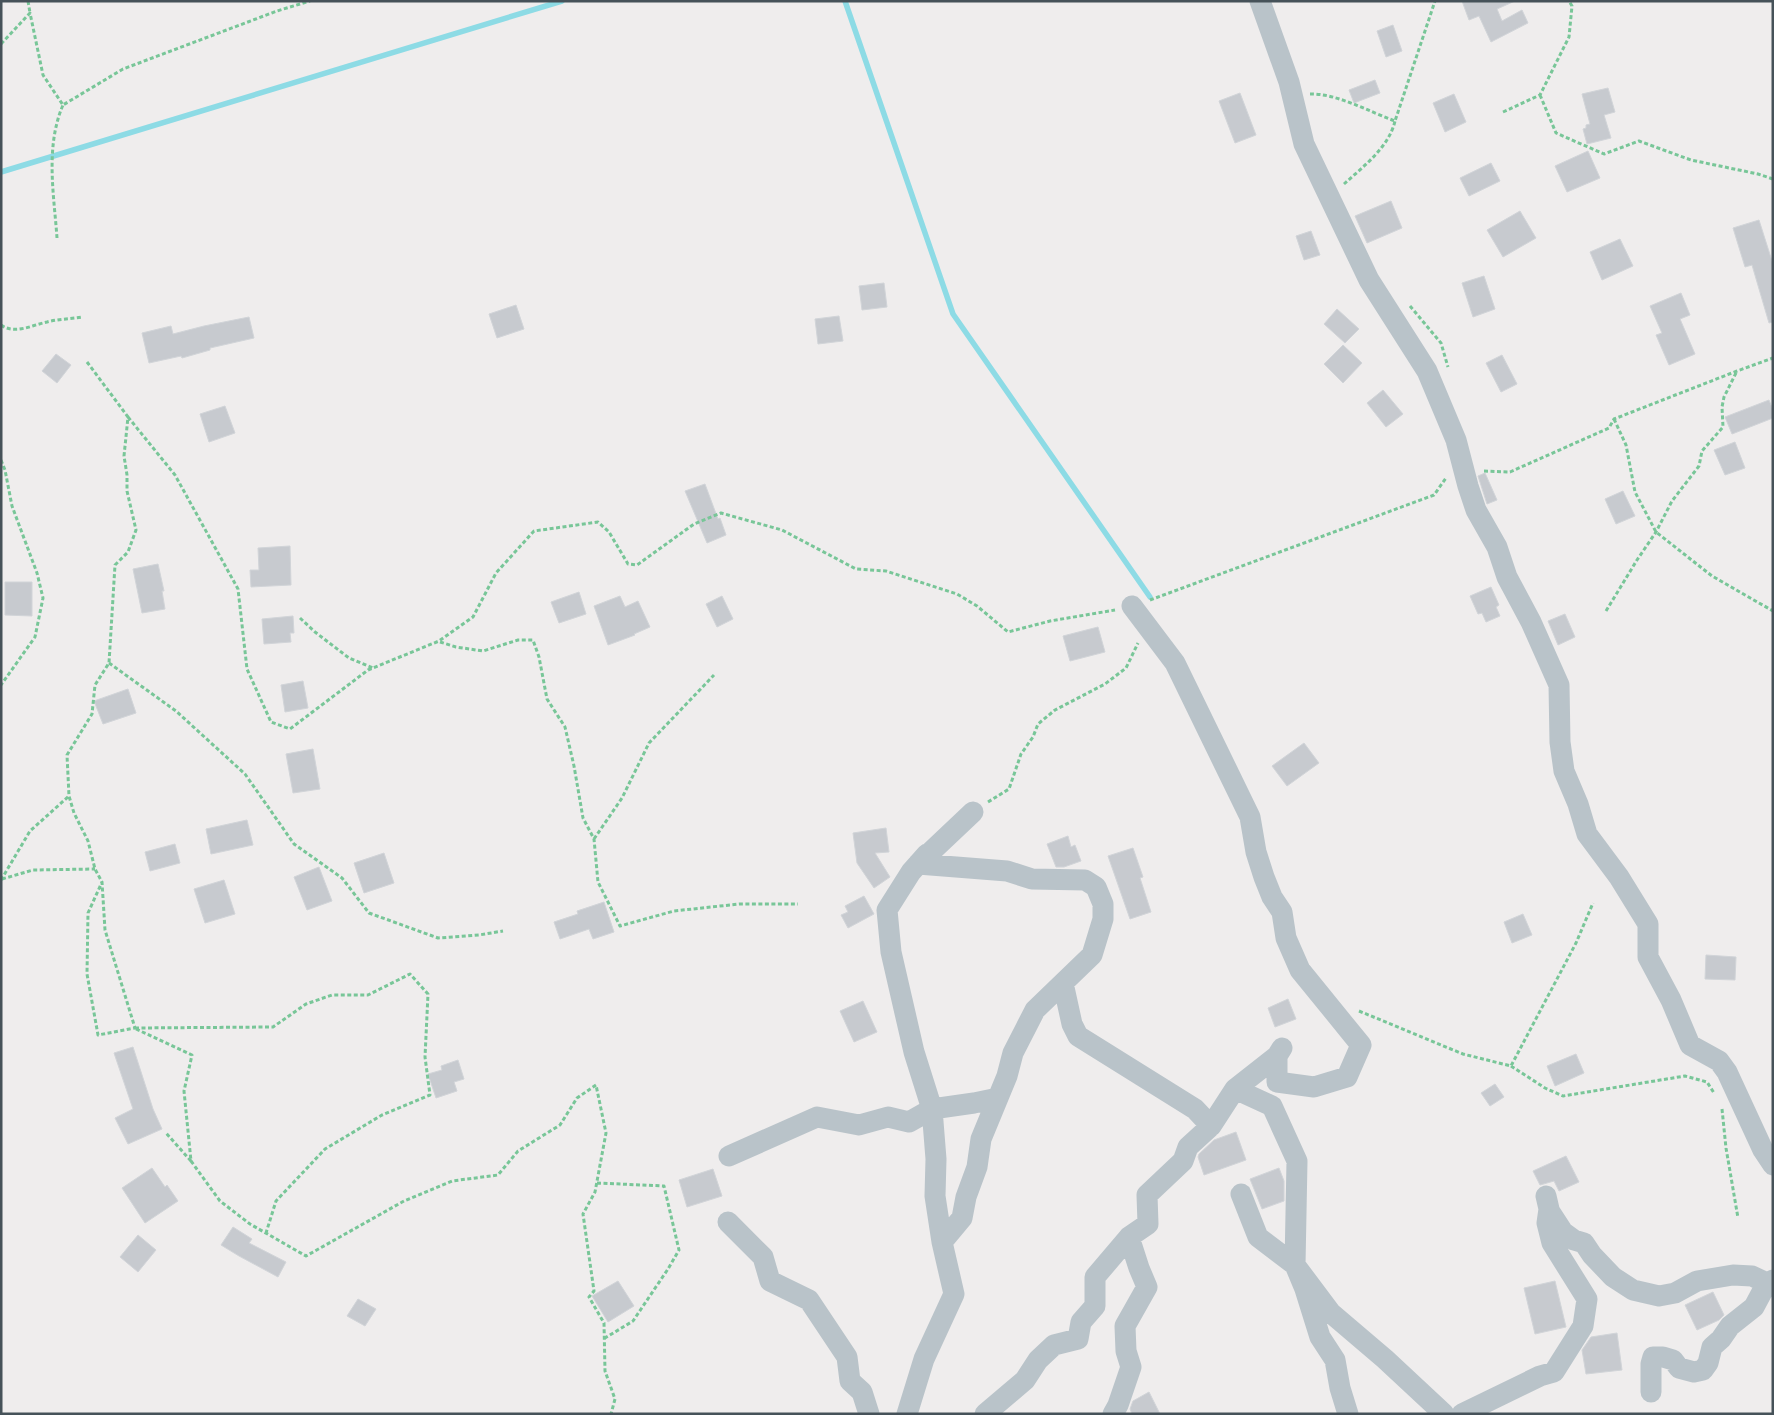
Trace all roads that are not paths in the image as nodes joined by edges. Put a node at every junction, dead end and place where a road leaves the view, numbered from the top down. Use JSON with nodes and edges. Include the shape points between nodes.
{"nodes":[{"id":1,"x":1260,"y":1,"type":"edge"},
{"id":2,"x":1132,"y":606,"type":"road end"},
{"id":3,"x":973,"y":812,"type":"road end"},
{"id":4,"x":918,"y":864,"type":"junction"},
{"id":5,"x":1063,"y":983,"type":"junction"},
{"id":6,"x":1277,"y":1082,"type":"junction"},
{"id":7,"x":1235,"y":1089,"type":"junction"},
{"id":8,"x":998,"y":1098,"type":"junction"},
{"id":9,"x":1272,"y":1106,"type":"junction"},
{"id":10,"x":932,"y":1109,"type":"junction"},
{"id":11,"x":1211,"y":1126,"type":"junction"},
{"id":12,"x":729,"y":1156,"type":"dead end"},
{"id":13,"x":1773,"y":1165,"type":"edge"},
{"id":14,"x":1241,"y":1194,"type":"dead end"},
{"id":15,"x":728,"y":1222,"type":"dead end"},
{"id":16,"x":1129,"y":1237,"type":"junction"},
{"id":17,"x":942,"y":1242,"type":"junction"},
{"id":18,"x":1295,"y":1265,"type":"junction"},
{"id":19,"x":1771,"y":1282,"type":"edge"},
{"id":20,"x":1651,"y":1392,"type":"dead end"},
{"id":21,"x":1117,"y":1411,"type":"edge"},
{"id":22,"x":869,"y":1414,"type":"edge"},
{"id":23,"x":907,"y":1414,"type":"edge"},
{"id":24,"x":985,"y":1414,"type":"edge"},
{"id":25,"x":1348,"y":1414,"type":"edge"},
{"id":26,"x":1444,"y":1414,"type":"edge"},
{"id":27,"x":1462,"y":1414,"type":"edge"}],
"edges":[{"from":1,"to":13,"type":"street","via":[[1289,82],[1304,144],[1369,280],[1427,371],[1456,440],[1476,510],[1498,547],[1507,577],[1559,685],[1564,771],[1587,834],[1648,924],[1648,958],[1690,1045],[1719,1061],[1727,1072]]},
{"from":2,"to":6,"type":"street","via":[[1175,663],[1250,817],[1264,877],[1282,912],[1286,938],[1300,970],[1361,1045],[1347,1077],[1314,1087]]},
{"from":3,"to":4,"type":"street"},
{"from":4,"to":5,"type":"street","via":[[1007,871],[1032,878],[1086,880],[1096,887],[1103,904],[1103,919],[1092,955]]},
{"from":4,"to":10,"type":"street","via":[[887,910],[891,952],[914,1052]]},
{"from":5,"to":8,"type":"street","via":[[1035,1010],[1013,1053]]},
{"from":5,"to":11,"type":"street","via":[[1072,1024],[1078,1036],[1195,1109]]},
{"from":6,"to":7,"type":"street","via":[[1280,1052]]},
{"from":6,"to":9,"type":"street","via":[[1279,1095]]},
{"from":7,"to":9,"type":"street"},
{"from":7,"to":11,"type":"street"},
{"from":8,"to":10,"type":"street"},
{"from":8,"to":17,"type":"street","via":[[981,1139],[977,1167],[962,1218]]},
{"from":9,"to":18,"type":"street","via":[[1298,1162]]},
{"from":10,"to":12,"type":"street","via":[[908,1122],[888,1117],[859,1125],[817,1117]]},
{"from":10,"to":17,"type":"street","via":[[935,1196]]},
{"from":11,"to":16,"type":"street","via":[[1188,1147],[1183,1161],[1147,1194],[1148,1224]]},
{"from":14,"to":18,"type":"street","via":[[1258,1237]]},
{"from":15,"to":22,"type":"street","via":[[763,1257],[770,1281],[809,1300],[847,1357],[850,1380],[862,1392]]},
{"from":16,"to":21,"type":"street","via":[[1147,1287],[1125,1326],[1126,1351],[1131,1367]]},
{"from":16,"to":24,"type":"street","via":[[1095,1277],[1095,1306],[1081,1322],[1078,1339],[1054,1345],[1038,1360],[1026,1380]]},
{"from":17,"to":23,"type":"street","via":[[954,1294],[924,1359]]},
{"from":18,"to":25,"type":"street","via":[[1320,1337],[1335,1360]]},
{"from":18,"to":26,"type":"street","via":[[1331,1313]]},
{"from":19,"to":20,"type":"street","via":[[1754,1307],[1730,1326],[1712,1347],[1703,1370],[1694,1372],[1679,1368],[1673,1360],[1653,1357]]},
{"from":19,"to":27,"type":"street","via":[[1752,1276],[1732,1275],[1697,1281],[1675,1293],[1659,1296],[1633,1290],[1613,1277],[1584,1243],[1563,1232],[1547,1202],[1547,1223],[1552,1242],[1587,1299],[1583,1326],[1554,1372]]}]}
